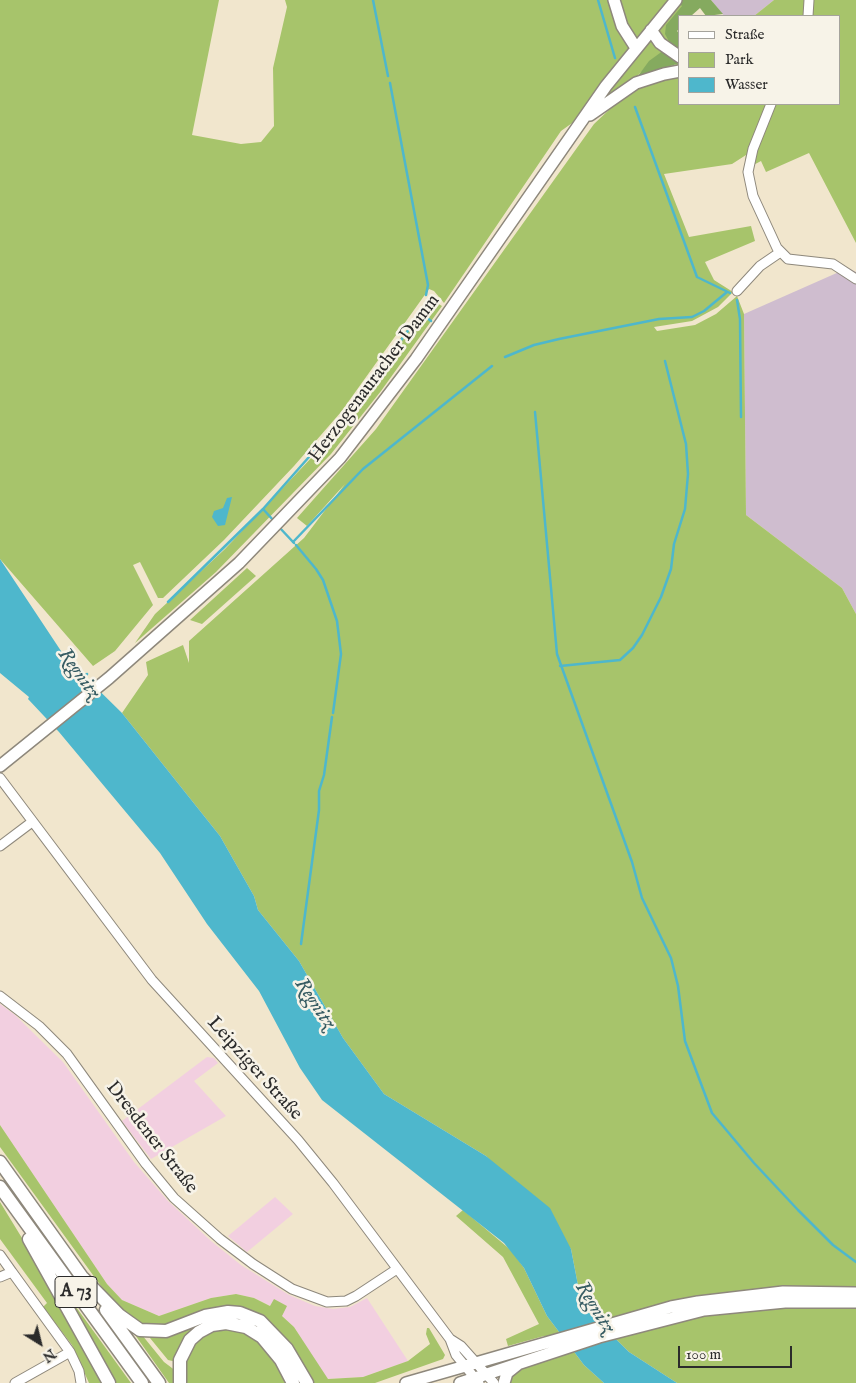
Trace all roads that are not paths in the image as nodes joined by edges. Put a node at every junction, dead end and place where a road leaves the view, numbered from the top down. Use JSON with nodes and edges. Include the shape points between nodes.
{"nodes":[{"id":1,"x":614,"y":0,"type":"edge"},
{"id":2,"x":676,"y":0,"type":"edge"},
{"id":3,"x":809,"y":0,"type":"edge"},
{"id":4,"x":808,"y":15,"type":"edge"},
{"id":5,"x":651,"y":30,"type":"junction"},
{"id":6,"x":636,"y":48,"type":"junction"},
{"id":7,"x":678,"y":56,"type":"edge"},
{"id":8,"x":678,"y":71,"type":"edge"},
{"id":9,"x":772,"y":105,"type":"edge"},
{"id":10,"x":579,"y":123,"type":"junction"},
{"id":11,"x":779,"y":253,"type":"junction"},
{"id":12,"x":856,"y":278,"type":"edge"},
{"id":13,"x":737,"y":291,"type":"dead end"},
{"id":14,"x":0,"y":766,"type":"edge"},
{"id":15,"x":0,"y":778,"type":"edge"},
{"id":16,"x":32,"y":822,"type":"junction"},
{"id":17,"x":0,"y":846,"type":"edge"},
{"id":18,"x":0,"y":996,"type":"edge"},
{"id":19,"x":0,"y":1162,"type":"edge"},
{"id":20,"x":0,"y":1187,"type":"edge"},
{"id":21,"x":10,"y":1201,"type":"junction"},
{"id":22,"x":0,"y":1256,"type":"edge"},
{"id":23,"x":397,"y":1269,"type":"junction"},
{"id":24,"x":12,"y":1272,"type":"junction"},
{"id":25,"x":0,"y":1277,"type":"edge"},
{"id":26,"x":83,"y":1278,"type":"junction"},
{"id":27,"x":856,"y":1292,"type":"edge"},
{"id":28,"x":830,"y":1296,"type":"junction"},
{"id":29,"x":856,"y":1302,"type":"edge"},
{"id":30,"x":636,"y":1321,"type":"junction"},
{"id":31,"x":450,"y":1339,"type":"junction"},
{"id":32,"x":70,"y":1352,"type":"junction"},
{"id":33,"x":476,"y":1362,"type":"junction"},
{"id":34,"x":522,"y":1362,"type":"junction"},
{"id":35,"x":463,"y":1366,"type":"junction"},
{"id":36,"x":291,"y":1380,"type":"edge"},
{"id":37,"x":483,"y":1380,"type":"edge"},
{"id":38,"x":15,"y":1383,"type":"edge"},
{"id":39,"x":81,"y":1383,"type":"edge"},
{"id":40,"x":109,"y":1383,"type":"edge"},
{"id":41,"x":142,"y":1383,"type":"edge"},
{"id":42,"x":159,"y":1383,"type":"edge"},
{"id":43,"x":180,"y":1383,"type":"edge"},
{"id":44,"x":306,"y":1383,"type":"edge"},
{"id":45,"x":406,"y":1383,"type":"edge"},
{"id":46,"x":460,"y":1383,"type":"edge"},
{"id":47,"x":504,"y":1383,"type":"edge"}],
"edges":[{"from":1,"to":6,"type":"main road","via":[[622,26]]},
{"from":2,"to":5,"type":"main road","name":"Herzogenauracher Damm"},
{"from":3,"to":4,"type":"street"},
{"from":5,"to":6,"type":"main road","name":"Herzogenauracher Damm"},
{"from":5,"to":7,"type":"main road","via":[[660,43]]},
{"from":6,"to":10,"type":"main road","name":"Herzogenauracher Damm"},
{"from":8,"to":10,"type":"main road","via":[[636,83]]},
{"from":9,"to":11,"type":"street","via":[[752,149],[748,172],[753,196]]},
{"from":10,"to":14,"type":"main road","name":"Herzogenauracher Damm","via":[[416,359],[340,458],[239,563],[50,727]]},
{"from":11,"to":12,"type":"street","via":[[788,259],[833,264]]},
{"from":11,"to":13,"type":"street","via":[[760,266]]},
{"from":15,"to":16,"type":"street","name":"Leipziger Straße"},
{"from":16,"to":17,"type":"street"},
{"from":16,"to":23,"type":"street","name":"Leipziger Straße","via":[[152,980],[298,1140]]},
{"from":18,"to":23,"type":"street","name":"Dresdener Straße","via":[[39,1026],[67,1054],[174,1198],[253,1264],[292,1289],[327,1302],[346,1301]]},
{"from":19,"to":26,"type":"highway","number":"A 73"},
{"from":20,"to":21,"type":"highway","number":"A 73"},
{"from":21,"to":40,"type":"highway"},
{"from":21,"to":41,"type":"highway","number":"A 73"},
{"from":22,"to":24,"type":"street"},
{"from":23,"to":31,"type":"street","name":"Leipziger Straße"},
{"from":24,"to":25,"type":"street"},
{"from":24,"to":32,"type":"street"},
{"from":26,"to":42,"type":"highway","number":"A 73"},
{"from":26,"to":44,"type":"highway","via":[[119,1315],[140,1330],[166,1331],[205,1316],[228,1312],[260,1321],[287,1349]]},
{"from":27,"to":28,"type":"main road"},
{"from":28,"to":29,"type":"main road"},
{"from":28,"to":30,"type":"main road"},
{"from":30,"to":33,"type":"main road"},
{"from":30,"to":34,"type":"main road"},
{"from":31,"to":33,"type":"street","name":"Leipziger Straße"},
{"from":31,"to":35,"type":"street","name":"Leipziger Straße"},
{"from":32,"to":38,"type":"street"},
{"from":32,"to":39,"type":"street"},
{"from":33,"to":35,"type":"main road"},
{"from":33,"to":37,"type":"street","name":"Leipziger Straße"},
{"from":34,"to":37,"type":"main road"},
{"from":34,"to":47,"type":"main road","via":[[507,1373]]},
{"from":35,"to":37,"type":"street","name":"Leipziger Straße"},
{"from":35,"to":45,"type":"main road"},
{"from":36,"to":43,"type":"highway","via":[[262,1337],[246,1327],[226,1323],[212,1325],[190,1340],[180,1360]]},
{"from":37,"to":46,"type":"main road"}]}
